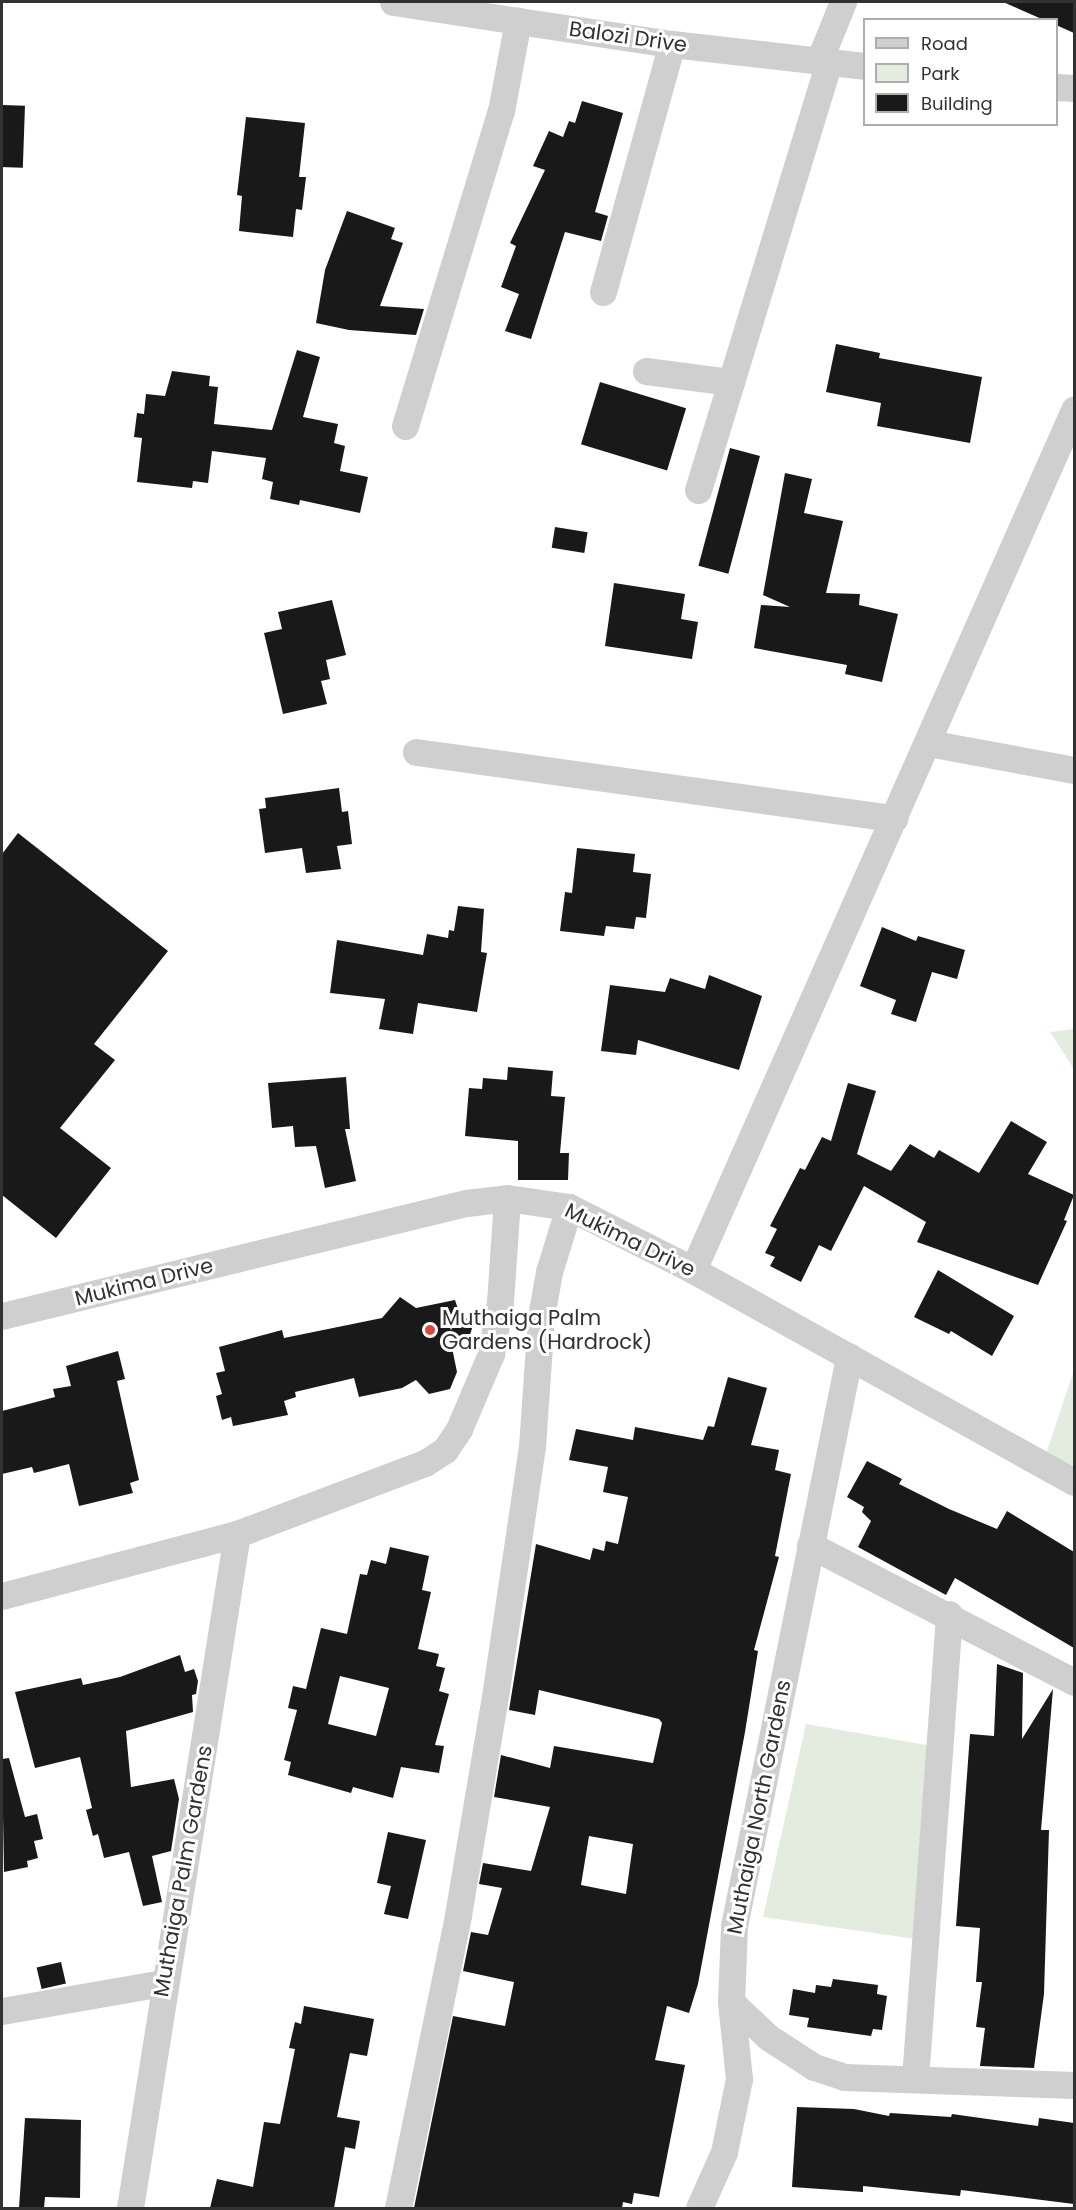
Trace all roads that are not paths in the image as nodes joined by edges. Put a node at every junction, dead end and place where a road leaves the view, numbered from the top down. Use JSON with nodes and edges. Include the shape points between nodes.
{"nodes":[{"id":1,"x":393,"y":2,"type":"edge"},
{"id":2,"x":843,"y":2,"type":"edge"},
{"id":3,"x":518,"y":21,"type":"junction"},
{"id":4,"x":672,"y":44,"type":"junction"},
{"id":5,"x":824,"y":61,"type":"junction"},
{"id":6,"x":863,"y":66,"type":"edge"},
{"id":7,"x":1058,"y":87,"type":"edge"},
{"id":8,"x":1074,"y":88,"type":"edge"},
{"id":9,"x":603,"y":292,"type":"dead end"},
{"id":10,"x":646,"y":371,"type":"dead end"},
{"id":11,"x":731,"y":382,"type":"junction"},
{"id":12,"x":1074,"y":410,"type":"edge"},
{"id":13,"x":405,"y":426,"type":"dead end"},
{"id":14,"x":698,"y":490,"type":"dead end"},
{"id":15,"x":928,"y":743,"type":"junction"},
{"id":16,"x":416,"y":752,"type":"dead end"},
{"id":17,"x":1074,"y":770,"type":"edge"},
{"id":18,"x":894,"y":818,"type":"junction"},
{"id":19,"x":507,"y":1198,"type":"junction"},
{"id":20,"x":569,"y":1207,"type":"junction"},
{"id":21,"x":693,"y":1270,"type":"junction"},
{"id":22,"x":2,"y":1316,"type":"edge"},
{"id":23,"x":849,"y":1357,"type":"junction"},
{"id":24,"x":1074,"y":1482,"type":"edge"},
{"id":25,"x":237,"y":1534,"type":"junction"},
{"id":26,"x":810,"y":1545,"type":"junction"},
{"id":27,"x":2,"y":1596,"type":"edge"},
{"id":28,"x":949,"y":1614,"type":"junction"},
{"id":29,"x":1074,"y":1682,"type":"edge"},
{"id":30,"x":163,"y":1983,"type":"junction"},
{"id":31,"x":731,"y":2002,"type":"junction"},
{"id":32,"x":2,"y":2012,"type":"edge"},
{"id":33,"x":915,"y":2079,"type":"junction"},
{"id":34,"x":1074,"y":2085,"type":"edge"},
{"id":35,"x":130,"y":2208,"type":"edge"},
{"id":36,"x":398,"y":2208,"type":"edge"},
{"id":37,"x":699,"y":2208,"type":"edge"}],
"edges":[{"from":1,"to":3,"type":"street","name":"Balozi Drive"},
{"from":2,"to":5,"type":"street"},
{"from":3,"to":4,"type":"street","name":"Balozi Drive"},
{"from":3,"to":13,"type":"street","via":[[489,153]]},
{"from":4,"to":5,"type":"street","name":"Balozi Drive"},
{"from":4,"to":9,"type":"street"},
{"from":5,"to":6,"type":"street","name":"Balozi Drive"},
{"from":5,"to":11,"type":"street"},
{"from":7,"to":8,"type":"street"},
{"from":10,"to":11,"type":"street"},
{"from":11,"to":14,"type":"street"},
{"from":12,"to":15,"type":"street"},
{"from":15,"to":17,"type":"street"},
{"from":15,"to":18,"type":"street"},
{"from":16,"to":18,"type":"street"},
{"from":18,"to":21,"type":"street"},
{"from":19,"to":20,"type":"street","name":"Mukima Drive"},
{"from":19,"to":22,"type":"street","name":"Mukima Drive","via":[[435,1210]]},
{"from":19,"to":25,"type":"street","via":[[500,1302],[491,1354],[459,1429],[445,1450],[425,1463]]},
{"from":20,"to":21,"type":"street","name":"Mukima Drive"},
{"from":20,"to":36,"type":"street","via":[[549,1272],[541,1317],[532,1446],[471,1836]]},
{"from":21,"to":23,"type":"street","name":"Mukima Drive"},
{"from":23,"to":24,"type":"street","name":"Mukima Drive"},
{"from":23,"to":26,"type":"street","name":"Muthaiga North Gardens"},
{"from":25,"to":27,"type":"street"},
{"from":25,"to":30,"type":"street","name":"Muthaiga Palm Gardens","via":[[205,1747]]},
{"from":26,"to":28,"type":"street"},
{"from":26,"to":31,"type":"street","name":"Muthaiga North Gardens","via":[[734,1926]]},
{"from":28,"to":29,"type":"street"},
{"from":28,"to":33,"type":"street"},
{"from":30,"to":32,"type":"street"},
{"from":30,"to":35,"type":"street","name":"Muthaiga Palm Gardens"},
{"from":31,"to":33,"type":"street","via":[[768,2037],[814,2067],[844,2077]]},
{"from":31,"to":37,"type":"street","name":"Muthaiga North Gardens","via":[[739,2079],[724,2152]]},
{"from":33,"to":34,"type":"street"}]}
